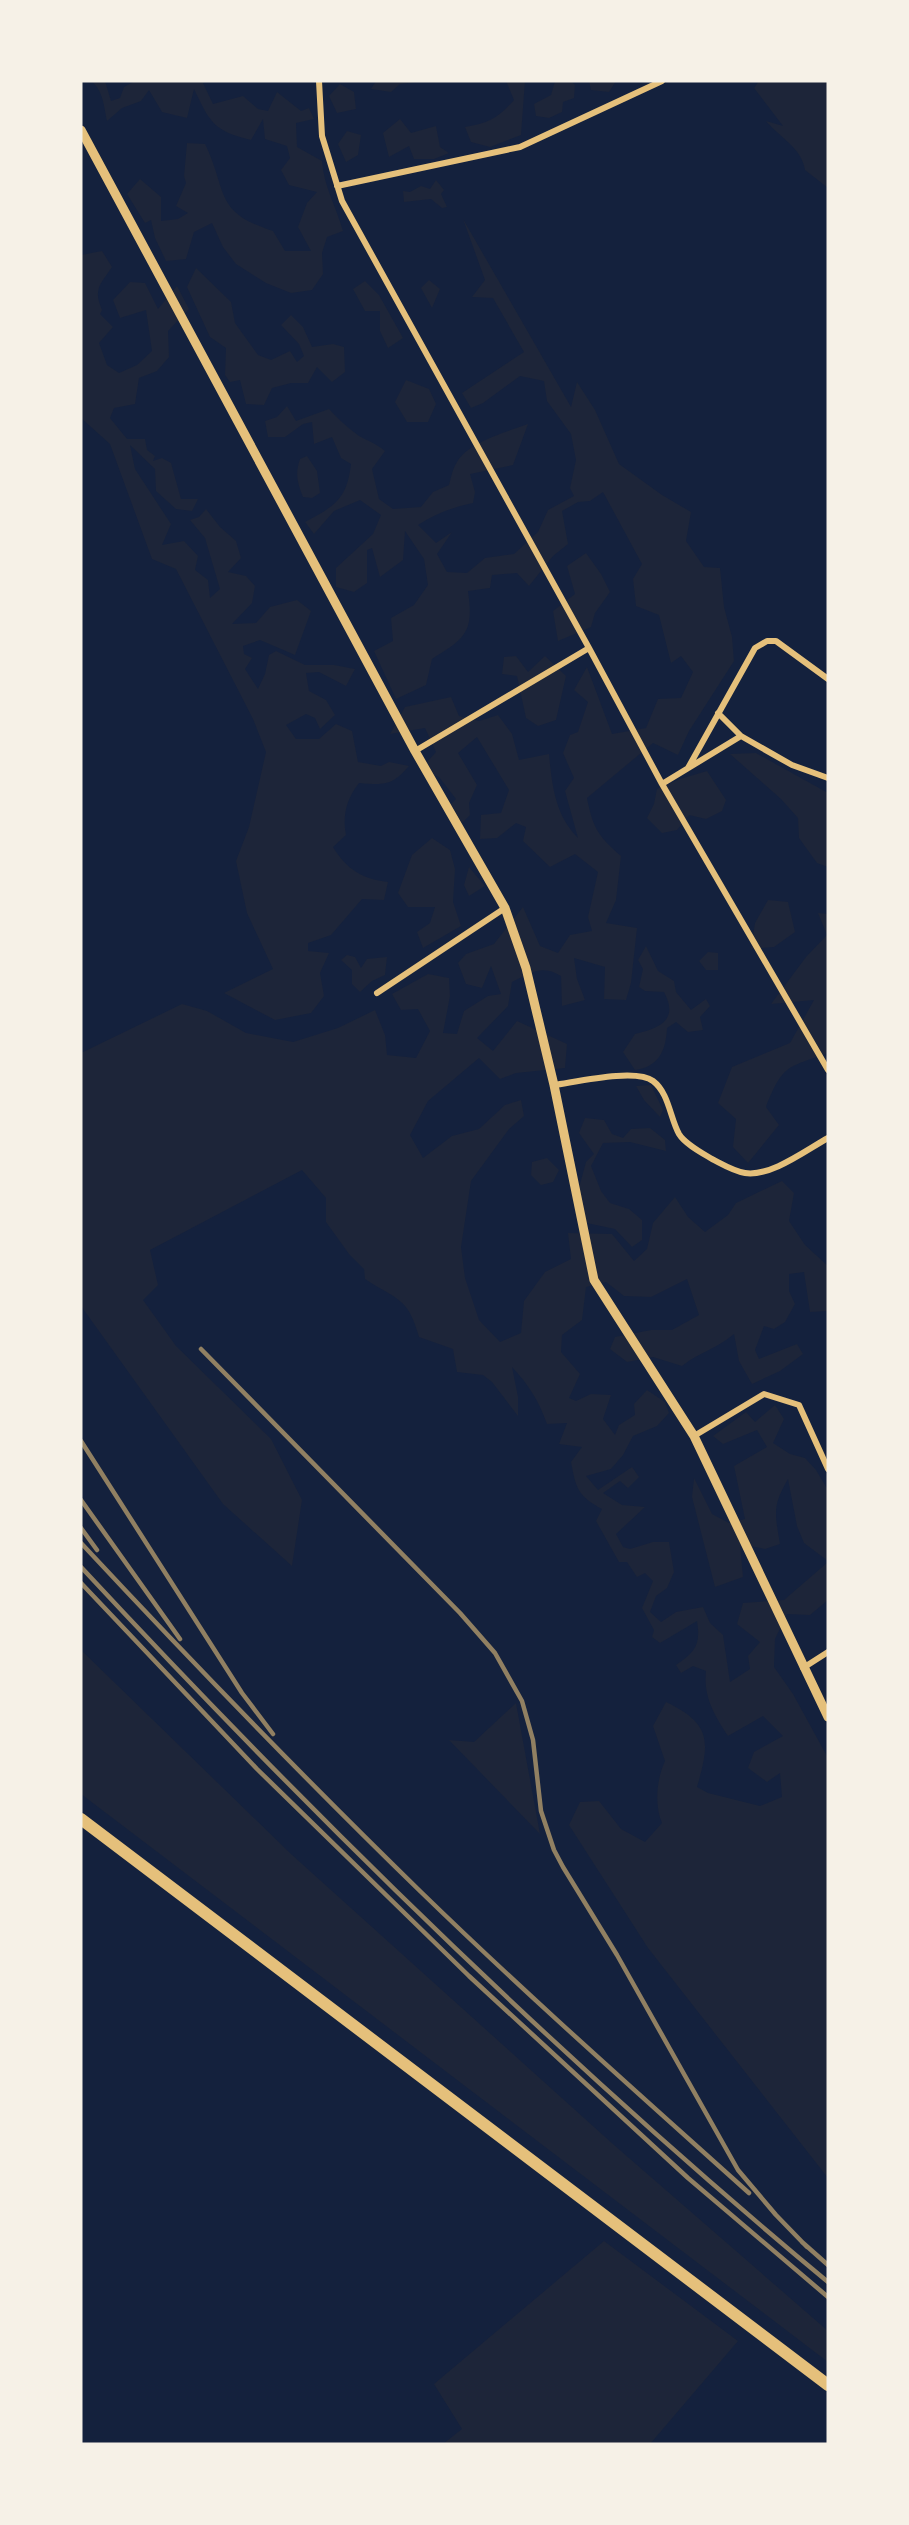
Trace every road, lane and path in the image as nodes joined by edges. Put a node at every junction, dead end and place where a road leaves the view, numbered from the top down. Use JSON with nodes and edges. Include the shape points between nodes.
{"nodes":[{"id":1,"x":320,"y":81,"type":"edge"},
{"id":2,"x":662,"y":81,"type":"edge"},
{"id":3,"x":81,"y":130,"type":"edge"},
{"id":4,"x":337,"y":186,"type":"junction"},
{"id":5,"x":589,"y":648,"type":"junction"},
{"id":6,"x":828,"y":679,"type":"edge"},
{"id":7,"x":718,"y":713,"type":"junction"},
{"id":8,"x":741,"y":736,"type":"junction"},
{"id":9,"x":415,"y":751,"type":"junction"},
{"id":10,"x":688,"y":768,"type":"junction"},
{"id":11,"x":828,"y":778,"type":"edge"},
{"id":12,"x":662,"y":784,"type":"junction"},
{"id":13,"x":505,"y":908,"type":"junction"},
{"id":14,"x":377,"y":993,"type":"dead end"},
{"id":15,"x":828,"y":1070,"type":"edge"},
{"id":16,"x":554,"y":1085,"type":"junction"},
{"id":17,"x":828,"y":1138,"type":"edge"},
{"id":18,"x":694,"y":1436,"type":"junction"},
{"id":19,"x":828,"y":1469,"type":"edge"},
{"id":20,"x":828,"y":1652,"type":"edge"},
{"id":21,"x":804,"y":1668,"type":"junction"},
{"id":22,"x":828,"y":1718,"type":"edge"},
{"id":23,"x":81,"y":1819,"type":"edge"},
{"id":24,"x":828,"y":2385,"type":"edge"}],
"edges":[{"from":1,"to":4,"type":"street","via":[[322,136]]},
{"from":2,"to":4,"type":"street","via":[[520,147]]},
{"from":3,"to":9,"type":"street"},
{"from":4,"to":5,"type":"street"},
{"from":5,"to":9,"type":"street"},
{"from":5,"to":12,"type":"street"},
{"from":6,"to":7,"type":"street","via":[[786,646],[767,641],[755,648]]},
{"from":7,"to":8,"type":"street"},
{"from":7,"to":10,"type":"street"},
{"from":8,"to":10,"type":"street"},
{"from":8,"to":11,"type":"street","via":[[792,765]]},
{"from":9,"to":13,"type":"street"},
{"from":10,"to":12,"type":"street"},
{"from":12,"to":15,"type":"street"},
{"from":13,"to":14,"type":"street"},
{"from":13,"to":16,"type":"street","via":[[526,968]]},
{"from":16,"to":17,"type":"street","via":[[633,1075],[653,1081],[663,1092],[680,1137],[705,1155],[747,1174],[782,1165]]},
{"from":16,"to":18,"type":"street","via":[[594,1280]]},
{"from":18,"to":19,"type":"street","via":[[764,1394],[799,1405]]},
{"from":18,"to":21,"type":"street"},
{"from":20,"to":21,"type":"street"},
{"from":21,"to":22,"type":"street"},
{"from":23,"to":24,"type":"main road"}]}
